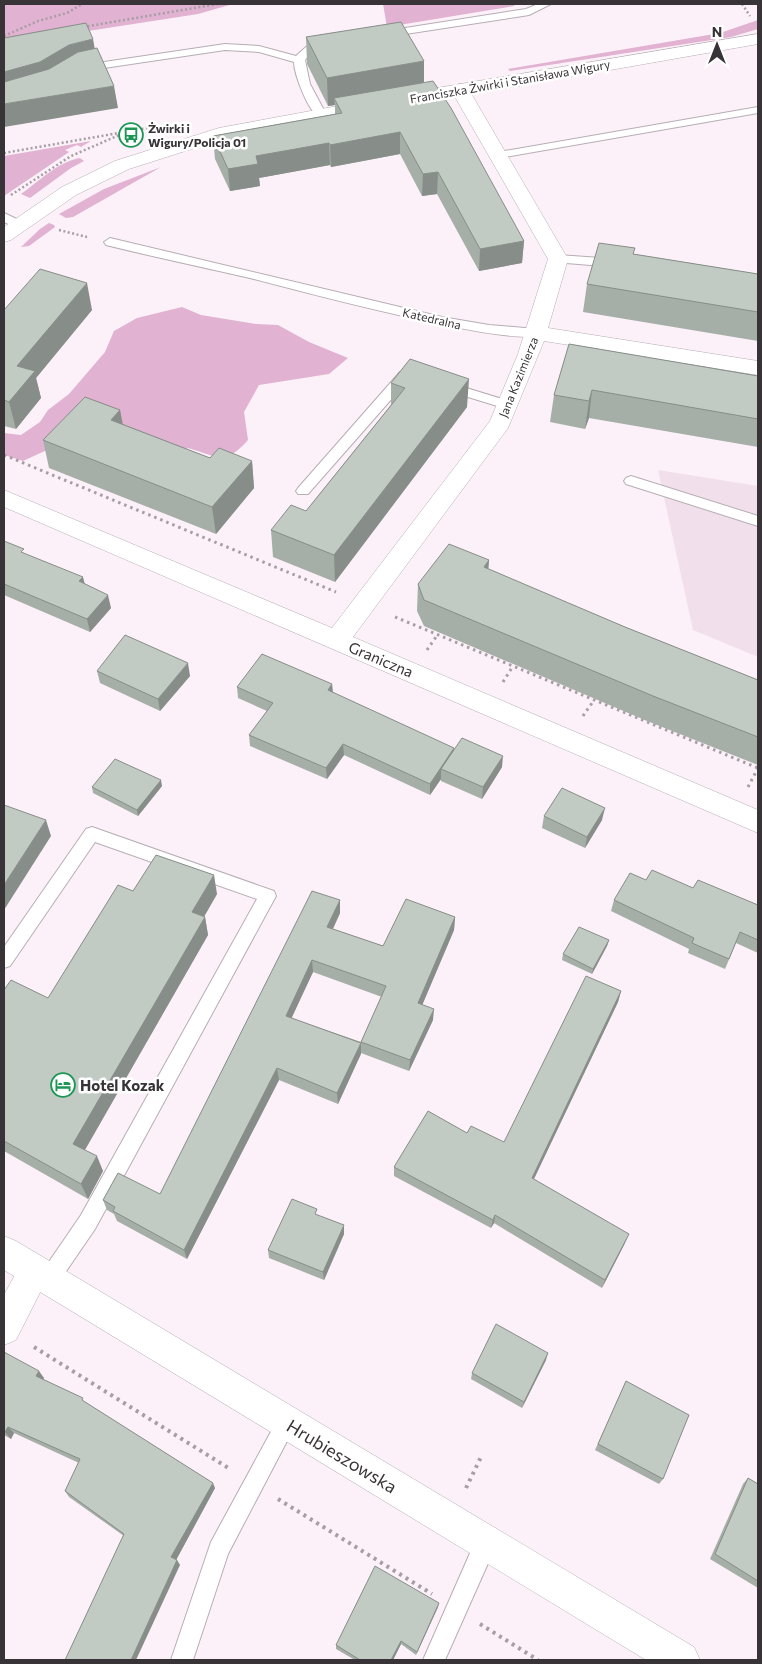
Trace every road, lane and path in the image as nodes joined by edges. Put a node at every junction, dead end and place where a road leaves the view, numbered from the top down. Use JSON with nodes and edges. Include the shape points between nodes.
{"nodes":[{"id":1,"x":82,"y":4,"type":"edge"},
{"id":2,"x":218,"y":4,"type":"edge"},
{"id":3,"x":546,"y":4,"type":"edge"},
{"id":4,"x":81,"y":28,"type":"edge"},
{"id":5,"x":4,"y":36,"type":"edge"},
{"id":6,"x":378,"y":36,"type":"edge"},
{"id":7,"x":753,"y":39,"type":"edge"},
{"id":8,"x":334,"y":42,"type":"edge"},
{"id":9,"x":299,"y":60,"type":"junction"},
{"id":10,"x":73,"y":74,"type":"edge"},
{"id":11,"x":460,"y":90,"type":"junction"},
{"id":12,"x":758,"y":110,"type":"edge"},
{"id":13,"x":320,"y":114,"type":"junction"},
{"id":14,"x":129,"y":131,"type":"dead end"},
{"id":15,"x":4,"y":153,"type":"edge"},
{"id":16,"x":499,"y":154,"type":"junction"},
{"id":17,"x":9,"y":226,"type":"edge"},
{"id":18,"x":110,"y":242,"type":"dead end"},
{"id":19,"x":558,"y":260,"type":"junction"},
{"id":20,"x":631,"y":266,"type":"edge"},
{"id":21,"x":536,"y":333,"type":"junction"},
{"id":22,"x":758,"y":368,"type":"edge"},
{"id":23,"x":415,"y":376,"type":"edge"},
{"id":24,"x":432,"y":382,"type":"edge"},
{"id":25,"x":506,"y":405,"type":"junction"},
{"id":26,"x":4,"y":456,"type":"edge"},
{"id":27,"x":631,"y":481,"type":"dead end"},
{"id":28,"x":304,"y":491,"type":"dead end"},
{"id":29,"x":4,"y":498,"type":"edge"},
{"id":30,"x":758,"y":521,"type":"edge"},
{"id":31,"x":340,"y":594,"type":"dead end"},
{"id":32,"x":395,"y":617,"type":"dead end"},
{"id":33,"x":337,"y":640,"type":"junction"},
{"id":34,"x":758,"y":768,"type":"edge"},
{"id":35,"x":758,"y":822,"type":"edge"},
{"id":36,"x":4,"y":961,"type":"edge"},
{"id":37,"x":4,"y":1252,"type":"edge"},
{"id":38,"x":42,"y":1275,"type":"junction"},
{"id":39,"x":4,"y":1328,"type":"edge"},
{"id":40,"x":286,"y":1422,"type":"junction"},
{"id":41,"x":486,"y":1543,"type":"junction"},
{"id":42,"x":182,"y":1660,"type":"edge"},
{"id":43,"x":434,"y":1660,"type":"edge"},
{"id":44,"x":681,"y":1660,"type":"edge"}],
"edges":[{"from":1,"to":5,"type":"path","via":[[67,13]]},
{"from":2,"to":4,"type":"path"},
{"from":3,"to":6,"type":"lane","via":[[528,12]]},
{"from":7,"to":11,"type":"street","name":"Franciszka Żwirki i Stanisława Wigury"},
{"from":8,"to":9,"type":"lane","via":[[303,54]]},
{"from":9,"to":10,"type":"lane","via":[[259,49],[225,47],[128,60],[89,67]]},
{"from":9,"to":13,"type":"lane","via":[[299,69]]},
{"from":11,"to":13,"type":"street","name":"Franciszka Żwirki i Stanisława Wigury"},
{"from":11,"to":16,"type":"street"},
{"from":12,"to":16,"type":"lane"},
{"from":13,"to":17,"type":"street","name":"Franciszka Żwirki i Stanisława Wigury","via":[[226,132],[122,166],[69,191]]},
{"from":14,"to":15,"type":"path"},
{"from":16,"to":19,"type":"street"},
{"from":18,"to":21,"type":"lane","name":"Katedralna","via":[[458,325]]},
{"from":19,"to":20,"type":"lane","via":[[602,261]]},
{"from":19,"to":21,"type":"street","name":"Jana Kazimierza"},
{"from":21,"to":22,"type":"street","name":"Katedralna"},
{"from":21,"to":25,"type":"street","name":"Jana Kazimierza"},
{"from":23,"to":28,"type":"lane","via":[[406,373]]},
{"from":24,"to":25,"type":"lane"},
{"from":25,"to":33,"type":"street","name":"Jana Kazimierza","via":[[500,423]]},
{"from":26,"to":31,"type":"path"},
{"from":27,"to":30,"type":"lane"},
{"from":29,"to":33,"type":"street","name":"Graniczna"},
{"from":32,"to":34,"type":"path"},
{"from":33,"to":35,"type":"street","name":"Graniczna"},
{"from":36,"to":38,"type":"lane","via":[[92,834],[268,896],[88,1222]]},
{"from":37,"to":38,"type":"street","name":"Hrubieszowska"},
{"from":38,"to":39,"type":"street"},
{"from":38,"to":40,"type":"street","name":"Hrubieszowska"},
{"from":40,"to":41,"type":"street","name":"Hrubieszowska"},
{"from":40,"to":42,"type":"lane","via":[[219,1550]]},
{"from":41,"to":43,"type":"lane"},
{"from":41,"to":44,"type":"street","name":"Hrubieszowska"}]}
